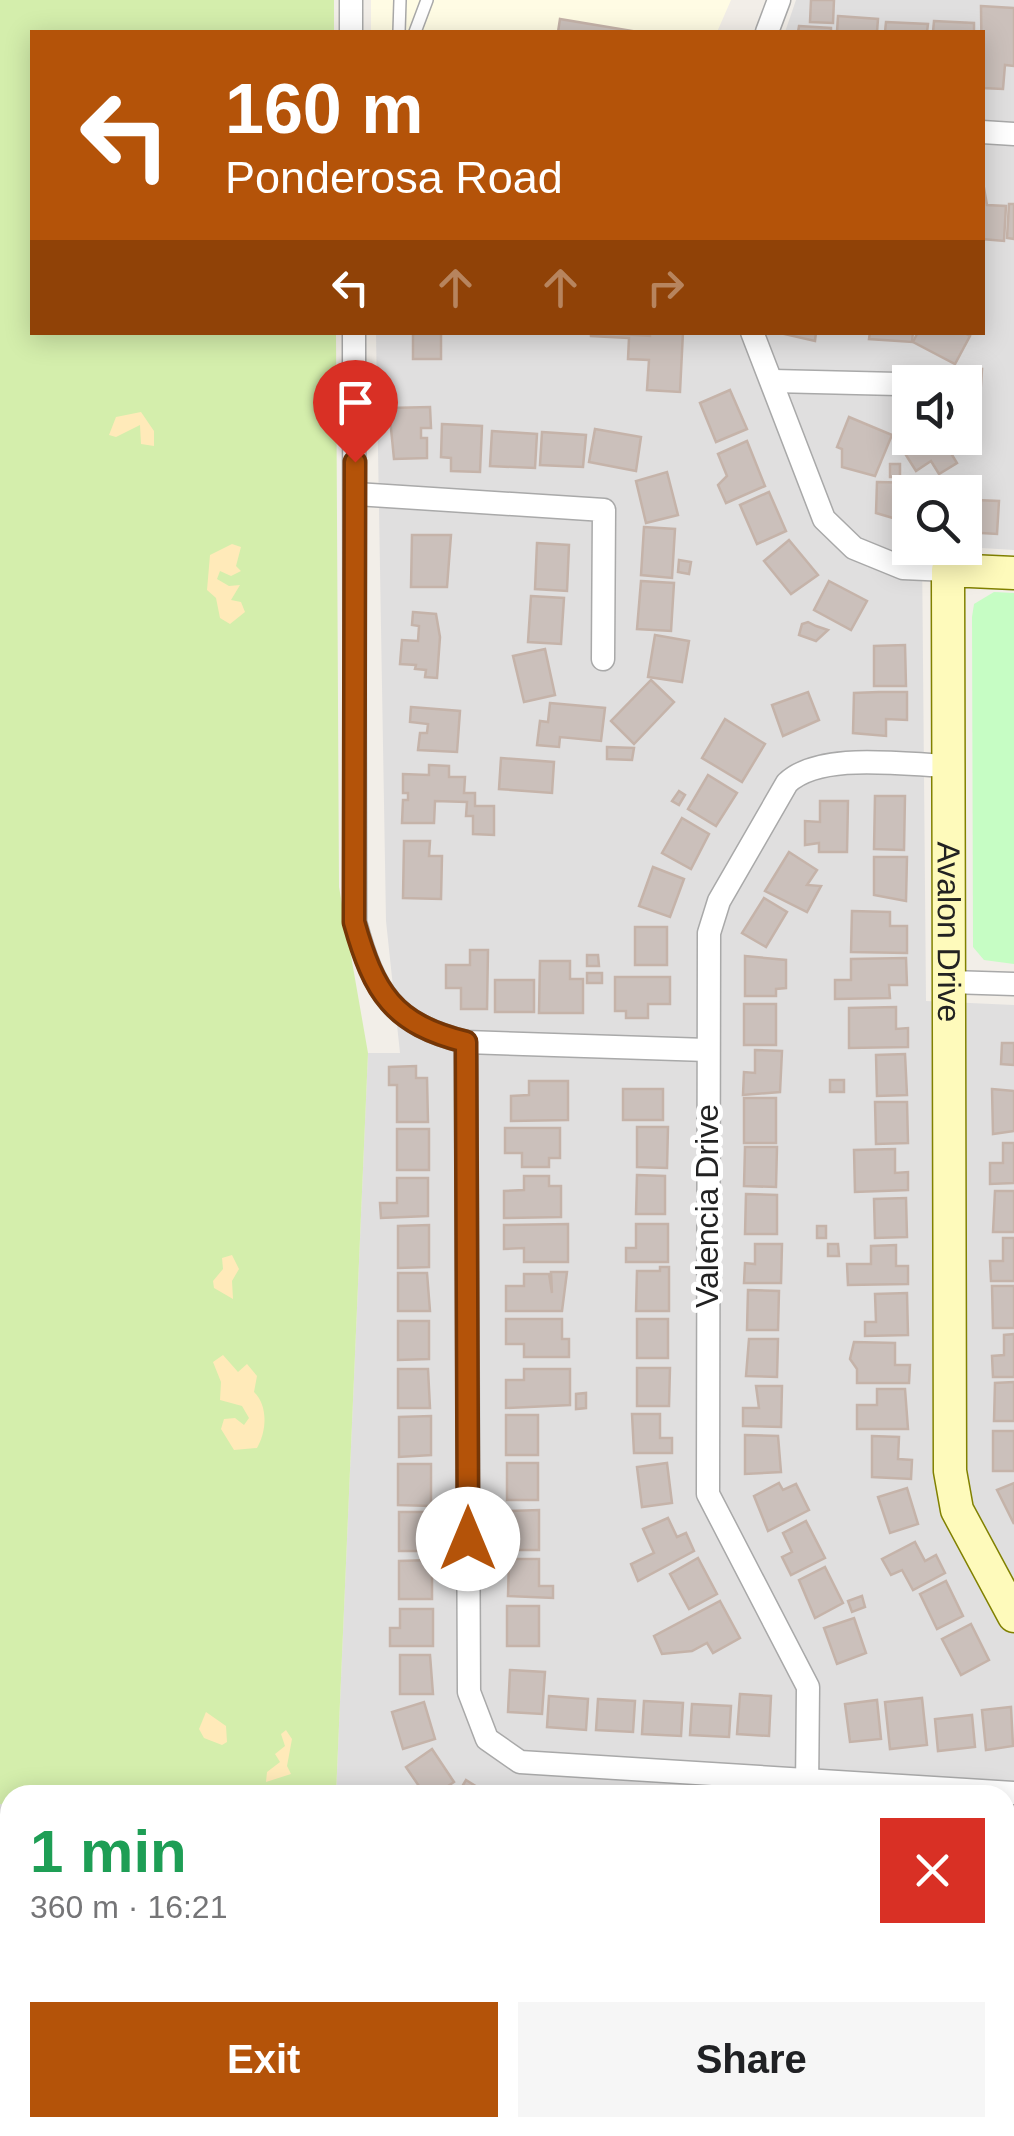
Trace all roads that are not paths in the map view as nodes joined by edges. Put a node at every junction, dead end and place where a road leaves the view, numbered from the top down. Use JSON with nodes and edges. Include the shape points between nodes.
{"nodes":[{"id":1,"x":351,"y":0,"type":"edge"},
{"id":2,"x":400,"y":0,"type":"edge"},
{"id":3,"x":427,"y":0,"type":"edge"},
{"id":4,"x":779,"y":0,"type":"edge"},
{"id":5,"x":351,"y":30,"type":"edge"},
{"id":6,"x":399,"y":30,"type":"edge"},
{"id":7,"x":416,"y":30,"type":"edge"},
{"id":8,"x":768,"y":30,"type":"edge"},
{"id":9,"x":985,"y":132,"type":"edge"},
{"id":10,"x":1014,"y":134,"type":"edge"},
{"id":11,"x":354,"y":335,"type":"edge"},
{"id":12,"x":753,"y":335,"type":"edge"},
{"id":13,"x":773,"y":382,"type":"junction"},
{"id":14,"x":892,"y":384,"type":"edge"},
{"id":15,"x":356,"y":494,"type":"junction"},
{"id":16,"x":948,"y":570,"type":"junction"},
{"id":17,"x":1014,"y":573,"type":"edge"},
{"id":18,"x":603,"y":659,"type":"dead end"},
{"id":19,"x":951,"y":766,"type":"junction"},
{"id":20,"x":950,"y":982,"type":"junction"},
{"id":21,"x":1014,"y":984,"type":"edge"},
{"id":22,"x":466,"y":1042,"type":"junction"},
{"id":23,"x":707,"y":1050,"type":"junction"},
{"id":24,"x":1014,"y":1616,"type":"edge"},
{"id":25,"x":784,"y":1785,"type":"edge"},
{"id":26,"x":807,"y":1785,"type":"edge"}],
"edges":[{"from":1,"to":5,"type":"street"},
{"from":2,"to":6,"type":"lane"},
{"from":3,"to":7,"type":"lane"},
{"from":4,"to":8,"type":"street"},
{"from":9,"to":10,"type":"street"},
{"from":11,"to":15,"type":"street"},
{"from":12,"to":13,"type":"street"},
{"from":13,"to":14,"type":"street"},
{"from":13,"to":16,"type":"street","via":[[824,519],[854,548],[887,562]]},
{"from":15,"to":18,"type":"street","via":[[604,510]]},
{"from":15,"to":22,"type":"street","via":[[354,922],[368,970],[394,1010],[430,1033]]},
{"from":16,"to":17,"type":"street"},
{"from":16,"to":19,"type":"street","name":"Avalon Drive"},
{"from":19,"to":20,"type":"street","name":"Avalon Drive"},
{"from":19,"to":23,"type":"street","name":"Valencia Drive","via":[[828,764],[803,768],[788,783],[719,901],[710,932]]},
{"from":20,"to":21,"type":"street"},
{"from":20,"to":24,"type":"street","name":"Avalon Drive","via":[[950,1472],[958,1510]]},
{"from":22,"to":23,"type":"street"},
{"from":22,"to":25,"type":"street","via":[[469,1692],[476,1718],[487,1739],[520,1762]]},
{"from":23,"to":26,"type":"street","name":"Valencia Drive","via":[[708,1494],[808,1687]]}]}
